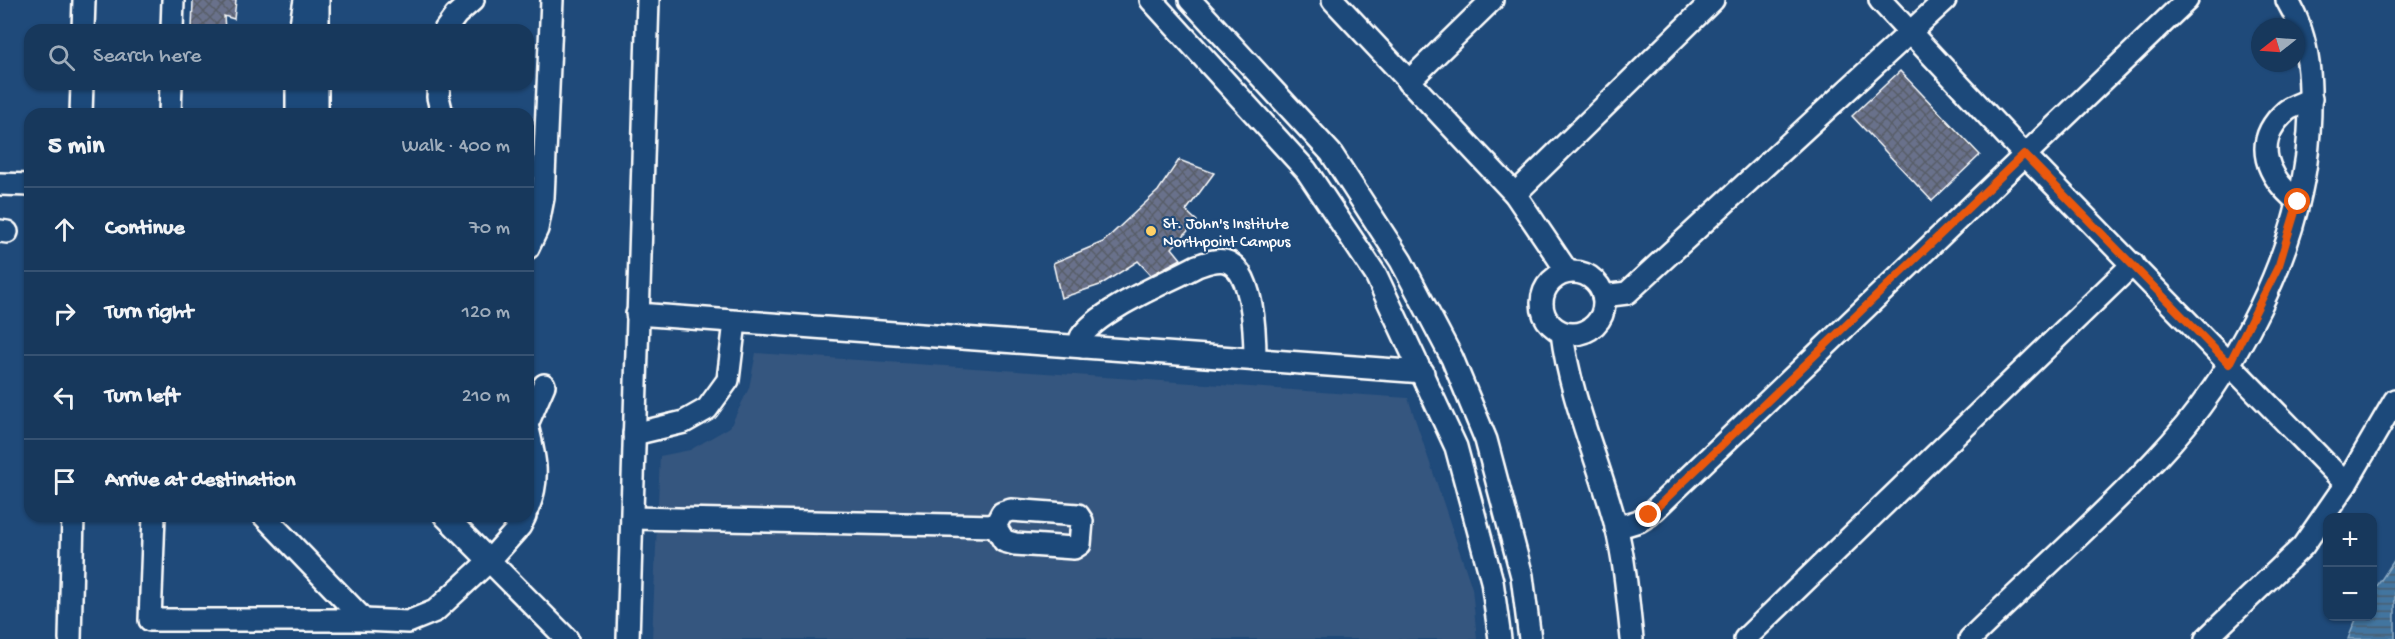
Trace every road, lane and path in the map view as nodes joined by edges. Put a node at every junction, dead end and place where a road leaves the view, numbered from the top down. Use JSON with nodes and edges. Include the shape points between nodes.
{"nodes":[{"id":1,"x":84,"y":0,"type":"edge"},
{"id":2,"x":173,"y":0,"type":"edge"},
{"id":3,"x":305,"y":0,"type":"edge"},
{"id":4,"x":318,"y":0,"type":"edge"},
{"id":5,"x":473,"y":0,"type":"edge"},
{"id":6,"x":552,"y":0,"type":"edge"},
{"id":7,"x":648,"y":0,"type":"edge"},
{"id":8,"x":1151,"y":0,"type":"edge"},
{"id":9,"x":1190,"y":0,"type":"edge"},
{"id":10,"x":1333,"y":0,"type":"edge"},
{"id":11,"x":1492,"y":0,"type":"edge"},
{"id":12,"x":1713,"y":0,"type":"edge"},
{"id":13,"x":1880,"y":0,"type":"edge"},
{"id":14,"x":1945,"y":0,"type":"edge"},
{"id":15,"x":2187,"y":0,"type":"edge"},
{"id":16,"x":2287,"y":0,"type":"edge"},
{"id":17,"x":83,"y":24,"type":"edge"},
{"id":18,"x":172,"y":24,"type":"edge"},
{"id":19,"x":301,"y":24,"type":"edge"},
{"id":20,"x":318,"y":24,"type":"edge"},
{"id":21,"x":449,"y":24,"type":"edge"},
{"id":22,"x":1911,"y":33,"type":"junction"},
{"id":23,"x":1408,"y":82,"type":"junction"},
{"id":24,"x":82,"y":90,"type":"edge"},
{"id":25,"x":171,"y":90,"type":"edge"},
{"id":26,"x":297,"y":90,"type":"edge"},
{"id":27,"x":317,"y":90,"type":"edge"},
{"id":28,"x":439,"y":90,"type":"edge"},
{"id":29,"x":2311,"y":99,"type":"junction"},
{"id":30,"x":81,"y":108,"type":"edge"},
{"id":31,"x":171,"y":108,"type":"edge"},
{"id":32,"x":297,"y":108,"type":"edge"},
{"id":33,"x":317,"y":108,"type":"edge"},
{"id":34,"x":440,"y":108,"type":"edge"},
{"id":35,"x":2024,"y":154,"type":"junction"},
{"id":36,"x":0,"y":184,"type":"edge"},
{"id":37,"x":24,"y":185,"type":"edge"},
{"id":38,"x":1515,"y":194,"type":"junction"},
{"id":39,"x":536,"y":196,"type":"edge"},
{"id":40,"x":2298,"y":202,"type":"junction"},
{"id":41,"x":1375,"y":219,"type":"junction"},
{"id":42,"x":1350,"y":234,"type":"junction"},
{"id":43,"x":534,"y":235,"type":"edge"},
{"id":44,"x":2133,"y":264,"type":"junction"},
{"id":45,"x":1567,"y":271,"type":"junction"},
{"id":46,"x":1603,"y":297,"type":"junction"},
{"id":47,"x":637,"y":314,"type":"junction"},
{"id":48,"x":735,"y":322,"type":"junction"},
{"id":49,"x":1562,"y":333,"type":"junction"},
{"id":50,"x":1083,"y":347,"type":"junction"},
{"id":51,"x":1255,"y":360,"type":"junction"},
{"id":52,"x":2229,"y":364,"type":"junction"},
{"id":53,"x":1423,"y":372,"type":"junction"},
{"id":54,"x":544,"y":386,"type":"dead end"},
{"id":55,"x":2395,"y":400,"type":"edge"},
{"id":56,"x":534,"y":408,"type":"edge"},
{"id":57,"x":634,"y":434,"type":"junction"},
{"id":58,"x":534,"y":450,"type":"edge"},
{"id":59,"x":2346,"y":484,"type":"junction"},
{"id":60,"x":534,"y":490,"type":"edge"},
{"id":61,"x":632,"y":518,"type":"junction"},
{"id":62,"x":73,"y":522,"type":"edge"},
{"id":63,"x":154,"y":522,"type":"edge"},
{"id":64,"x":270,"y":522,"type":"edge"},
{"id":65,"x":451,"y":522,"type":"edge"},
{"id":66,"x":522,"y":522,"type":"edge"},
{"id":67,"x":995,"y":526,"type":"dead end"},
{"id":68,"x":1616,"y":528,"type":"junction"},
{"id":69,"x":488,"y":562,"type":"junction"},
{"id":70,"x":364,"y":620,"type":"junction"},
{"id":71,"x":564,"y":637,"type":"edge"},
{"id":72,"x":70,"y":639,"type":"edge"},
{"id":73,"x":628,"y":639,"type":"edge"},
{"id":74,"x":1500,"y":639,"type":"edge"},
{"id":75,"x":1530,"y":639,"type":"edge"},
{"id":76,"x":1632,"y":639,"type":"edge"},
{"id":77,"x":1744,"y":639,"type":"edge"},
{"id":78,"x":1970,"y":639,"type":"edge"},
{"id":79,"x":2206,"y":639,"type":"edge"}],
"edges":[{"from":1,"to":17,"type":"street"},
{"from":2,"to":18,"type":"street"},
{"from":3,"to":19,"type":"street"},
{"from":4,"to":20,"type":"street"},
{"from":5,"to":21,"type":"street"},
{"from":6,"to":39,"type":"street"},
{"from":7,"to":47,"type":"street"},
{"from":8,"to":42,"type":"street","via":[[1306,170]]},
{"from":9,"to":41,"type":"street","via":[[1330,153]]},
{"from":10,"to":23,"type":"street"},
{"from":11,"to":23,"type":"street"},
{"from":12,"to":38,"type":"street"},
{"from":13,"to":22,"type":"street"},
{"from":14,"to":22,"type":"street"},
{"from":15,"to":35,"type":"street"},
{"from":16,"to":29,"type":"street","via":[[2306,45]]},
{"from":22,"to":35,"type":"street"},
{"from":22,"to":46,"type":"street","via":[[1627,293]]},
{"from":23,"to":38,"type":"street"},
{"from":24,"to":30,"type":"street"},
{"from":25,"to":31,"type":"street"},
{"from":26,"to":32,"type":"street"},
{"from":27,"to":33,"type":"street"},
{"from":28,"to":34,"type":"street"},
{"from":29,"to":40,"type":"street"},
{"from":29,"to":40,"type":"street","via":[[2286,110],[2268,139],[2269,171]]},
{"from":35,"to":44,"type":"street"},
{"from":35,"to":68,"type":"street","via":[[1649,515]]},
{"from":36,"to":37,"type":"street"},
{"from":38,"to":45,"type":"street"},
{"from":39,"to":43,"type":"street"},
{"from":40,"to":52,"type":"street","via":[[2279,265]]},
{"from":41,"to":42,"type":"street"},
{"from":41,"to":75,"type":"street","via":[[1452,358],[1486,440],[1522,576]]},
{"from":42,"to":53,"type":"street","via":[[1376,275]]},
{"from":44,"to":52,"type":"street"},
{"from":44,"to":77,"type":"street"},
{"from":45,"to":46,"type":"street","via":[[1583,272],[1594,280]]},
{"from":45,"to":49,"type":"street","via":[[1549,283],[1542,304],[1547,321]]},
{"from":46,"to":49,"type":"street","via":[[1597,322],[1579,333]]},
{"from":47,"to":48,"type":"street"},
{"from":47,"to":57,"type":"street"},
{"from":48,"to":50,"type":"street"},
{"from":48,"to":57,"type":"street","via":[[728,380],[708,409],[684,422]]},
{"from":49,"to":68,"type":"street","via":[[1565,359]]},
{"from":50,"to":51,"type":"street"},
{"from":50,"to":51,"type":"street","via":[[1081,337],[1089,326],[1108,314],[1197,266],[1226,261],[1241,273],[1251,304]]},
{"from":51,"to":53,"type":"street"},
{"from":52,"to":59,"type":"street"},
{"from":52,"to":78,"type":"street","via":[[2157,459]]},
{"from":53,"to":74,"type":"street","via":[[1456,447],[1492,581]]},
{"from":54,"to":56,"type":"street"},
{"from":55,"to":59,"type":"street"},
{"from":57,"to":61,"type":"street"},
{"from":58,"to":60,"type":"street"},
{"from":59,"to":79,"type":"street","via":[[2303,546]]},
{"from":61,"to":67,"type":"street"},
{"from":61,"to":73,"type":"street"},
{"from":62,"to":72,"type":"street"},
{"from":63,"to":70,"type":"street","via":[[150,620]]},
{"from":64,"to":70,"type":"street"},
{"from":65,"to":69,"type":"street"},
{"from":66,"to":69,"type":"street"},
{"from":68,"to":76,"type":"street"},
{"from":69,"to":70,"type":"street","via":[[435,611],[408,622]]},
{"from":69,"to":71,"type":"street"}]}
